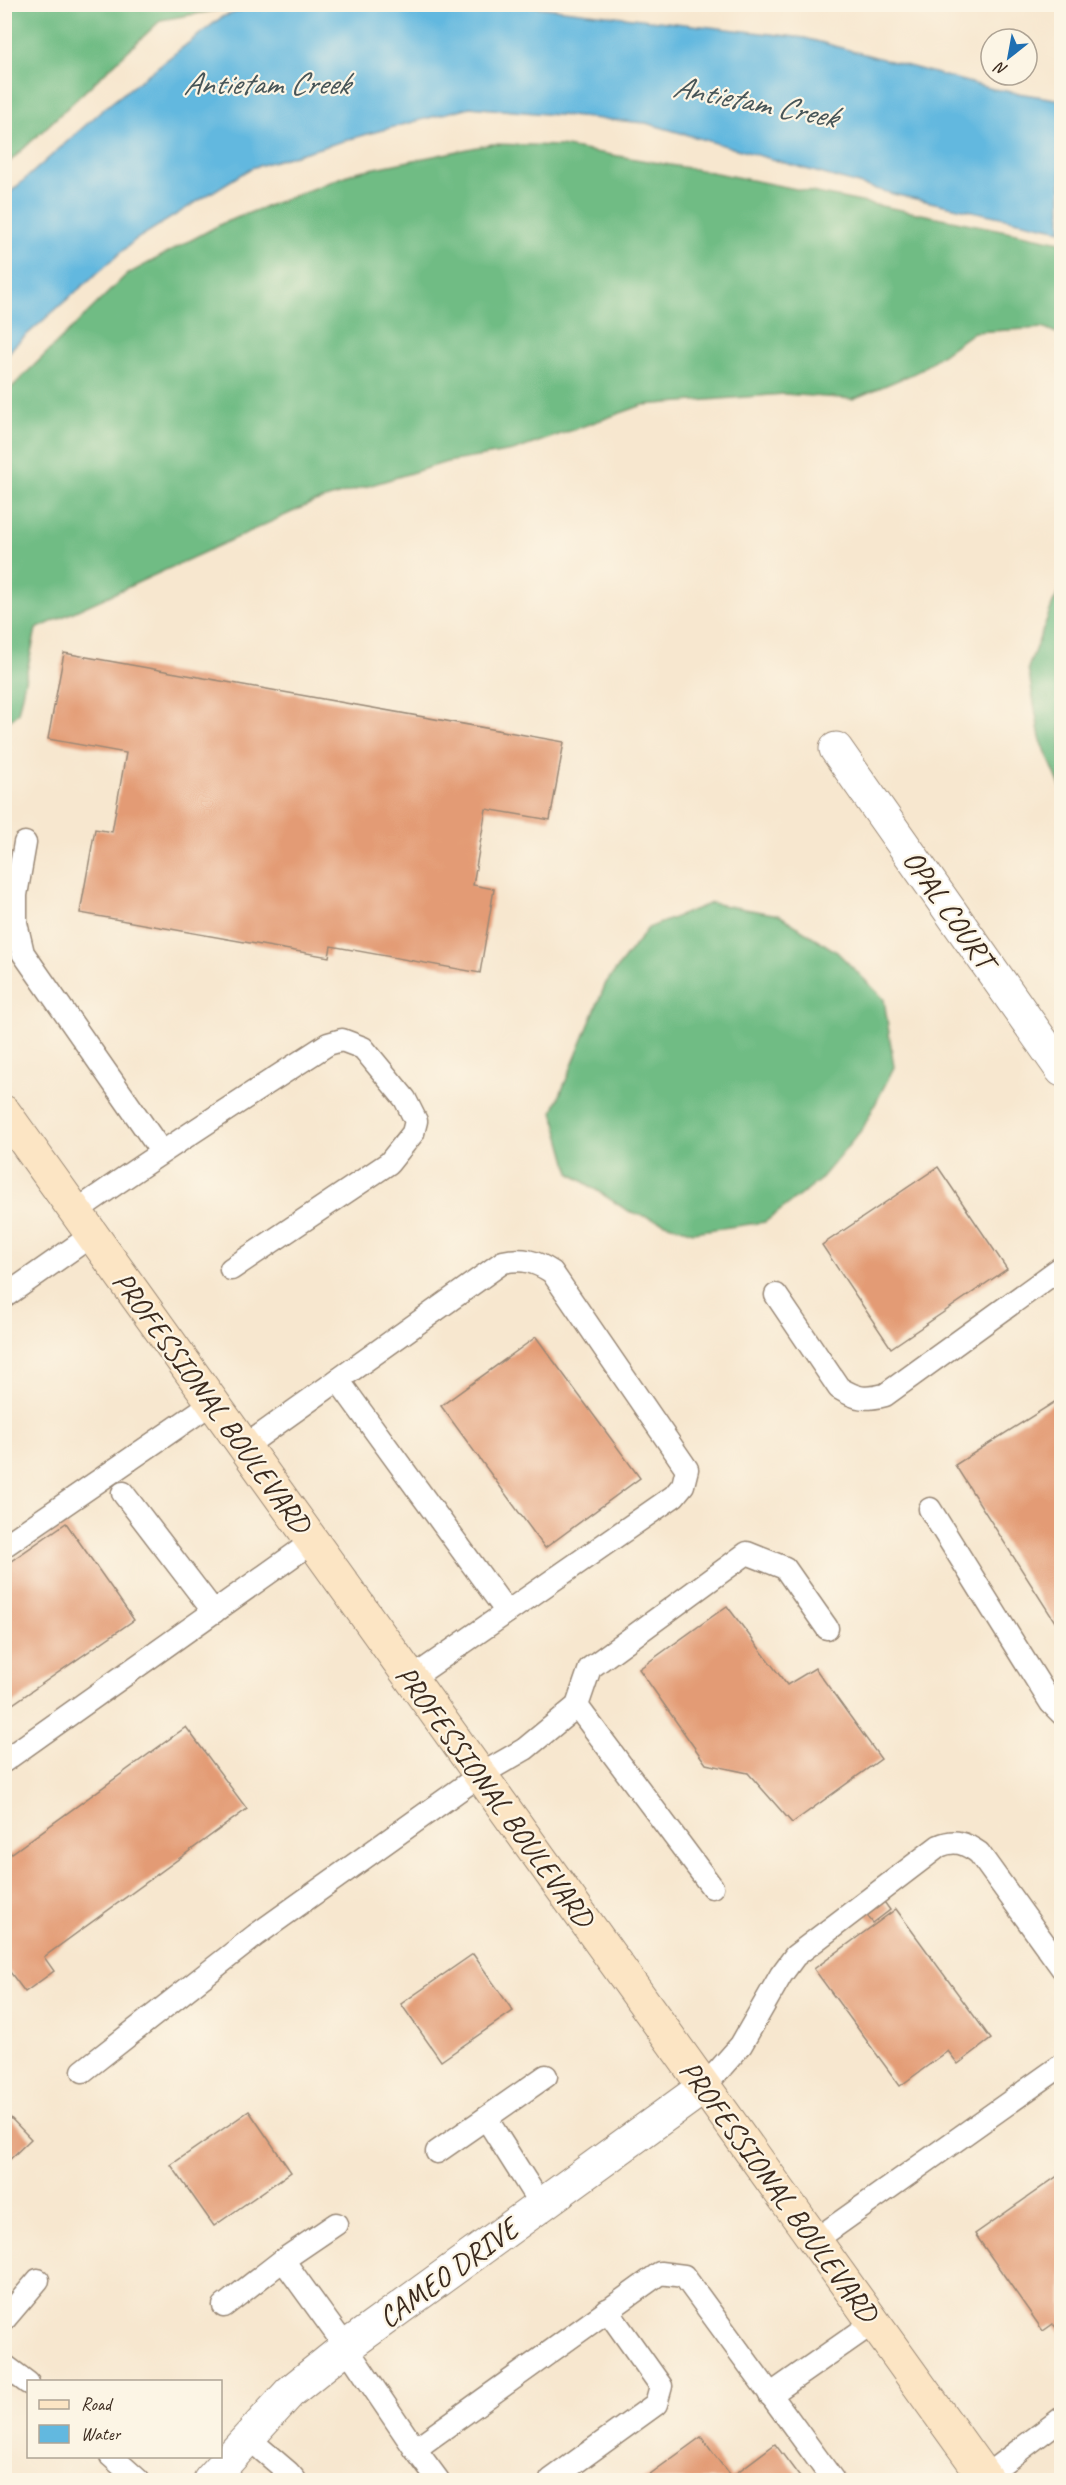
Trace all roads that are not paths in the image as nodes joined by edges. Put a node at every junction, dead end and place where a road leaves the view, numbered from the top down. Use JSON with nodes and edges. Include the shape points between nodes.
{"nodes":[{"id":1,"x":836,"y":749,"type":"dead end"},
{"id":2,"x":25,"y":843,"type":"dead end"},
{"id":3,"x":1062,"y":1070,"type":"edge"},
{"id":4,"x":4,"y":1112,"type":"edge"},
{"id":5,"x":161,"y":1151,"type":"junction"},
{"id":6,"x":84,"y":1223,"type":"junction"},
{"id":7,"x":1062,"y":1267,"type":"edge"},
{"id":8,"x":231,"y":1269,"type":"dead end"},
{"id":9,"x":776,"y":1295,"type":"dead end"},
{"id":10,"x":4,"y":1297,"type":"edge"},
{"id":11,"x":338,"y":1380,"type":"junction"},
{"id":12,"x":212,"y":1403,"type":"junction"},
{"id":13,"x":244,"y":1447,"type":"junction"},
{"id":14,"x":123,"y":1493,"type":"dead end"},
{"id":15,"x":930,"y":1509,"type":"dead end"},
{"id":16,"x":312,"y":1542,"type":"junction"},
{"id":17,"x":4,"y":1546,"type":"edge"},
{"id":18,"x":214,"y":1612,"type":"junction"},
{"id":19,"x":507,"y":1612,"type":"junction"},
{"id":20,"x":827,"y":1629,"type":"dead end"},
{"id":21,"x":411,"y":1679,"type":"junction"},
{"id":22,"x":577,"y":1706,"type":"junction"},
{"id":23,"x":1062,"y":1714,"type":"edge"},
{"id":24,"x":4,"y":1761,"type":"edge"},
{"id":25,"x":480,"y":1775,"type":"junction"},
{"id":26,"x":712,"y":1887,"type":"dead end"},
{"id":27,"x":1062,"y":1968,"type":"edge"},
{"id":28,"x":1062,"y":2065,"type":"edge"},
{"id":29,"x":83,"y":2071,"type":"dead end"},
{"id":30,"x":546,"y":2076,"type":"dead end"},
{"id":31,"x":704,"y":2087,"type":"junction"},
{"id":32,"x":486,"y":2118,"type":"junction"},
{"id":33,"x":437,"y":2151,"type":"dead end"},
{"id":34,"x":541,"y":2205,"type":"junction"},
{"id":35,"x":336,"y":2224,"type":"dead end"},
{"id":36,"x":814,"y":2241,"type":"junction"},
{"id":37,"x":283,"y":2260,"type":"junction"},
{"id":38,"x":38,"y":2280,"type":"dead end"},
{"id":39,"x":224,"y":2306,"type":"dead end"},
{"id":40,"x":607,"y":2310,"type":"junction"},
{"id":41,"x":4,"y":2320,"type":"edge"},
{"id":42,"x":873,"y":2323,"type":"junction"},
{"id":43,"x":346,"y":2347,"type":"junction"},
{"id":44,"x":4,"y":2365,"type":"edge"},
{"id":45,"x":27,"y":2382,"type":"edge"},
{"id":46,"x":770,"y":2395,"type":"junction"},
{"id":47,"x":1062,"y":2418,"type":"edge"},
{"id":48,"x":247,"y":2437,"type":"junction"},
{"id":49,"x":415,"y":2449,"type":"junction"},
{"id":50,"x":112,"y":2458,"type":"edge"},
{"id":51,"x":985,"y":2479,"type":"edge"},
{"id":52,"x":138,"y":2481,"type":"edge"},
{"id":53,"x":210,"y":2481,"type":"edge"},
{"id":54,"x":295,"y":2481,"type":"edge"},
{"id":55,"x":438,"y":2481,"type":"edge"},
{"id":56,"x":551,"y":2481,"type":"edge"},
{"id":57,"x":833,"y":2481,"type":"edge"}],
"edges":[{"from":1,"to":3,"type":"street","name":"OPAL COURT"},
{"from":2,"to":5,"type":"lane","via":[[16,895],[16,923],[23,953]]},
{"from":4,"to":6,"type":"street","name":"PROFESSIONAL BOULEVARD"},
{"from":5,"to":6,"type":"lane"},
{"from":5,"to":8,"type":"lane","via":[[328,1044],[342,1040],[363,1048],[405,1099],[416,1121],[413,1133],[389,1163]]},
{"from":6,"to":10,"type":"lane"},
{"from":6,"to":12,"type":"street","name":"PROFESSIONAL BOULEVARD"},
{"from":7,"to":9,"type":"lane","via":[[885,1395],[869,1399],[852,1396],[839,1388]]},
{"from":11,"to":13,"type":"lane"},
{"from":11,"to":19,"type":"lane"},
{"from":11,"to":19,"type":"lane","via":[[503,1262],[537,1262],[552,1272],[687,1469],[683,1485],[674,1496]]},
{"from":12,"to":13,"type":"street","name":"PROFESSIONAL BOULEVARD"},
{"from":12,"to":17,"type":"lane"},
{"from":13,"to":16,"type":"street","name":"PROFESSIONAL BOULEVARD"},
{"from":14,"to":18,"type":"lane"},
{"from":15,"to":23,"type":"lane","via":[[1051,1703]]},
{"from":16,"to":18,"type":"lane"},
{"from":16,"to":21,"type":"street","name":"PROFESSIONAL BOULEVARD"},
{"from":18,"to":24,"type":"lane"},
{"from":19,"to":21,"type":"lane"},
{"from":20,"to":22,"type":"lane","via":[[785,1568],[747,1553],[590,1668]]},
{"from":21,"to":25,"type":"street","name":"PROFESSIONAL BOULEVARD"},
{"from":22,"to":25,"type":"lane","via":[[525,1749]]},
{"from":22,"to":26,"type":"lane"},
{"from":25,"to":29,"type":"lane","via":[[256,1935]]},
{"from":25,"to":31,"type":"street","name":"PROFESSIONAL BOULEVARD"},
{"from":27,"to":31,"type":"lane","via":[[979,1853],[966,1844],[950,1842],[939,1846],[795,1956],[741,2045]]},
{"from":28,"to":36,"type":"lane"},
{"from":30,"to":32,"type":"lane"},
{"from":31,"to":34,"type":"street","name":"CAMEO DRIVE"},
{"from":31,"to":36,"type":"street","name":"PROFESSIONAL BOULEVARD"},
{"from":32,"to":33,"type":"lane"},
{"from":32,"to":34,"type":"lane"},
{"from":34,"to":43,"type":"street","name":"CAMEO DRIVE"},
{"from":35,"to":37,"type":"lane"},
{"from":36,"to":42,"type":"street","name":"PROFESSIONAL BOULEVARD"},
{"from":37,"to":39,"type":"lane"},
{"from":37,"to":43,"type":"lane"},
{"from":38,"to":41,"type":"lane"},
{"from":40,"to":46,"type":"lane","via":[[660,2273],[684,2276]]},
{"from":40,"to":49,"type":"lane"},
{"from":40,"to":56,"type":"lane","via":[[661,2386],[656,2404]]},
{"from":42,"to":46,"type":"lane"},
{"from":42,"to":51,"type":"street","name":"PROFESSIONAL BOULEVARD"},
{"from":43,"to":48,"type":"street","name":"CAMEO DRIVE","via":[[290,2392]]},
{"from":43,"to":49,"type":"lane"},
{"from":44,"to":45,"type":"lane"},
{"from":46,"to":57,"type":"lane"},
{"from":47,"to":51,"type":"lane"},
{"from":48,"to":53,"type":"street","name":"CAMEO DRIVE"},
{"from":48,"to":54,"type":"lane"},
{"from":49,"to":55,"type":"lane"},
{"from":50,"to":52,"type":"lane"}]}
